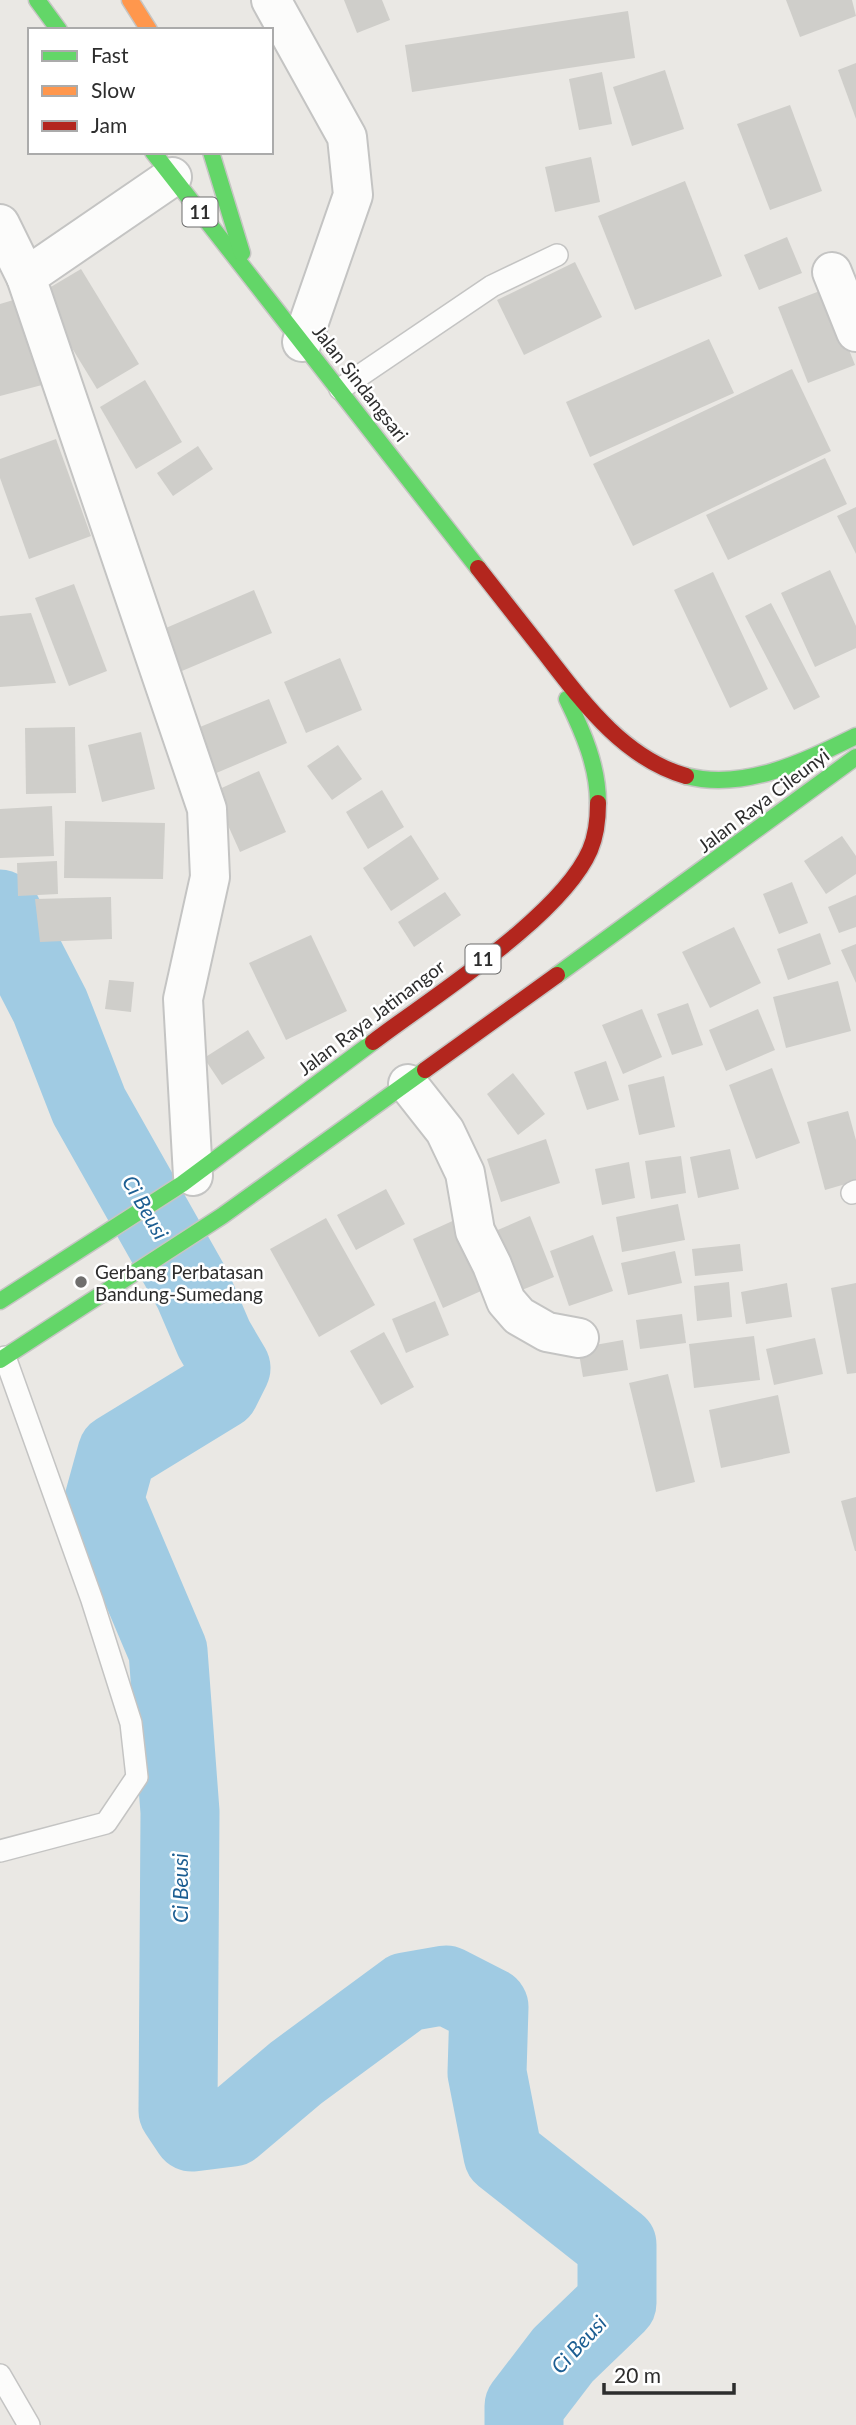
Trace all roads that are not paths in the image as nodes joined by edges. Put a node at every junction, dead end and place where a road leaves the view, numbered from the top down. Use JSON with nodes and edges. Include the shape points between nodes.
{"nodes":[{"id":1,"x":37,"y":0,"type":"edge"},
{"id":2,"x":130,"y":0,"type":"edge"},
{"id":3,"x":271,"y":0,"type":"edge"},
{"id":4,"x":58,"y":28,"type":"edge"},
{"id":5,"x":148,"y":28,"type":"edge"},
{"id":6,"x":212,"y":154,"type":"edge"},
{"id":7,"x":163,"y":165,"type":"edge"},
{"id":8,"x":0,"y":224,"type":"edge"},
{"id":9,"x":557,"y":255,"type":"dead end"},
{"id":10,"x":247,"y":272,"type":"junction"},
{"id":11,"x":832,"y":272,"type":"dead end"},
{"id":12,"x":26,"y":277,"type":"junction"},
{"id":13,"x":856,"y":332,"type":"edge"},
{"id":14,"x":302,"y":342,"type":"junction"},
{"id":15,"x":340,"y":389,"type":"junction"},
{"id":16,"x":535,"y":641,"type":"junction"},
{"id":17,"x":856,"y":736,"type":"edge"},
{"id":18,"x":856,"y":757,"type":"edge"},
{"id":19,"x":408,"y":1084,"type":"junction"},
{"id":20,"x":186,"y":1181,"type":"junction"},
{"id":21,"x":0,"y":1301,"type":"edge"},
{"id":22,"x":579,"y":1338,"type":"dead end"},
{"id":23,"x":2,"y":1359,"type":"edge"},
{"id":24,"x":0,"y":1851,"type":"edge"},
{"id":25,"x":0,"y":2375,"type":"edge"},
{"id":26,"x":29,"y":2425,"type":"edge"}],
"edges":[{"from":1,"to":4,"type":"highway"},
{"from":2,"to":5,"type":"highway"},
{"from":3,"to":14,"type":"street","via":[[347,137],[353,195]]},
{"from":6,"to":10,"type":"highway"},
{"from":7,"to":10,"type":"highway","name":"Jalan Sindangsari","number":"11"},
{"from":7,"to":12,"type":"street"},
{"from":8,"to":12,"type":"street"},
{"from":9,"to":15,"type":"lane","via":[[492,286]]},
{"from":10,"to":14,"type":"highway","name":"Jalan Sindangsari","number":"11"},
{"from":11,"to":13,"type":"street"},
{"from":12,"to":20,"type":"street","via":[[207,808],[210,877],[183,999]]},
{"from":14,"to":15,"type":"highway","name":"Jalan Sindangsari","number":"11"},
{"from":15,"to":16,"type":"highway","name":"Jalan Sindangsari","number":"11"},
{"from":16,"to":17,"type":"highway","number":"11","via":[[609,728],[642,756],[693,779],[715,782],[765,774]]},
{"from":16,"to":20,"type":"highway","name":"Jalan Raya Jatinangor","number":"11","via":[[575,713],[595,769],[600,794],[589,853],[571,880],[520,929]]},
{"from":18,"to":19,"type":"highway","name":"Jalan Raya Cileunyi"},
{"from":19,"to":22,"type":"street","via":[[445,1131],[465,1173],[475,1231],[506,1301],[519,1316],[547,1332]]},
{"from":19,"to":23,"type":"highway","via":[[222,1216]]},
{"from":20,"to":21,"type":"highway","name":"Jalan Raya Jatinangor","number":"11"},
{"from":23,"to":24,"type":"lane","via":[[92,1600],[128,1711],[137,1777],[106,1823]]},
{"from":25,"to":26,"type":"lane"}]}
